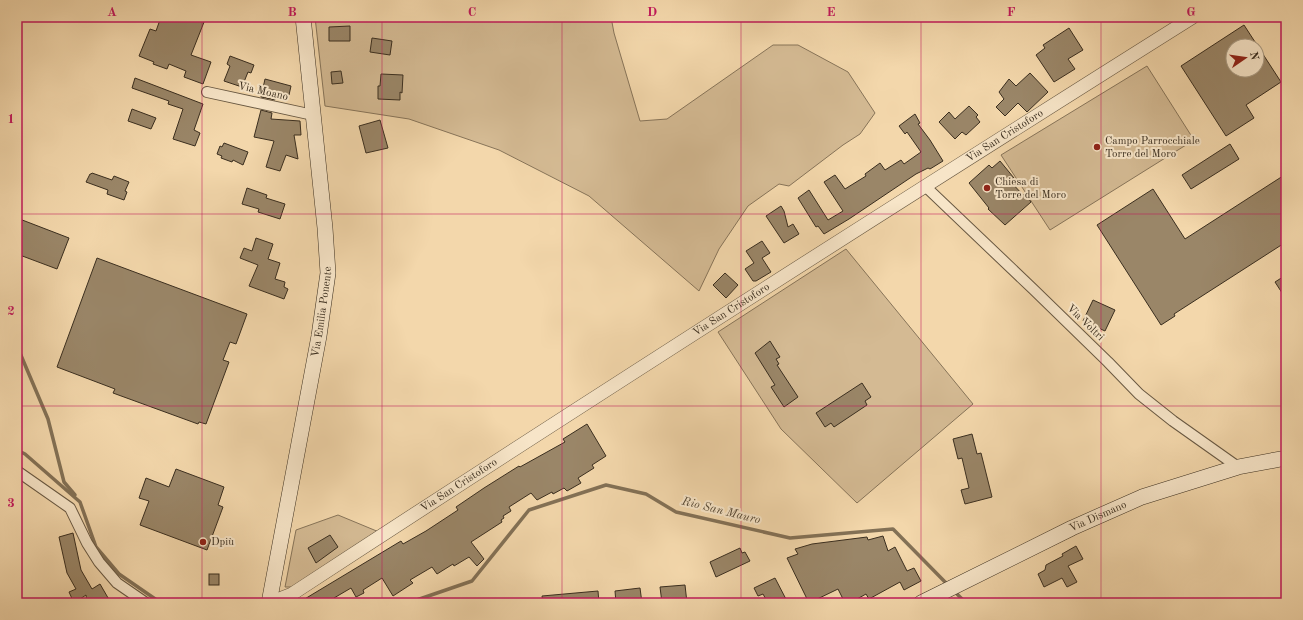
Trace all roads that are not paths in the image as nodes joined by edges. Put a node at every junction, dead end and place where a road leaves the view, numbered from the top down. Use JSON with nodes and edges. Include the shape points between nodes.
{"nodes":[{"id":1,"x":303,"y":17,"type":"edge"},
{"id":2,"x":1193,"y":17,"type":"edge"},
{"id":3,"x":207,"y":92,"type":"dead end"},
{"id":4,"x":313,"y":115,"type":"junction"},
{"id":5,"x":925,"y":186,"type":"junction"},
{"id":6,"x":1286,"y":458,"type":"edge"},
{"id":7,"x":1238,"y":467,"type":"junction"},
{"id":8,"x":17,"y":470,"type":"edge"},
{"id":9,"x":146,"y":603,"type":"edge"},
{"id":10,"x":269,"y":603,"type":"edge"},
{"id":11,"x":921,"y":603,"type":"edge"}],
"edges":[{"from":1,"to":4,"type":"main road","name":"Via Emilia Ponente"},
{"from":2,"to":5,"type":"street","name":"Via San Cristoforo"},
{"from":3,"to":4,"type":"street","name":"Via Moano"},
{"from":4,"to":10,"type":"main road","name":"Via Emilia Ponente","via":[[328,273],[325,303]]},
{"from":5,"to":7,"type":"street","name":"Via Voltri","via":[[1139,394]]},
{"from":5,"to":10,"type":"street","name":"Via San Cristoforo","via":[[292,594]]},
{"from":6,"to":7,"type":"main road","name":"Via Dismano"},
{"from":7,"to":11,"type":"main road","name":"Via Dismano","via":[[1142,497],[1072,528]]},
{"from":8,"to":9,"type":"street","via":[[70,508],[86,543],[99,562],[117,583]]}]}
